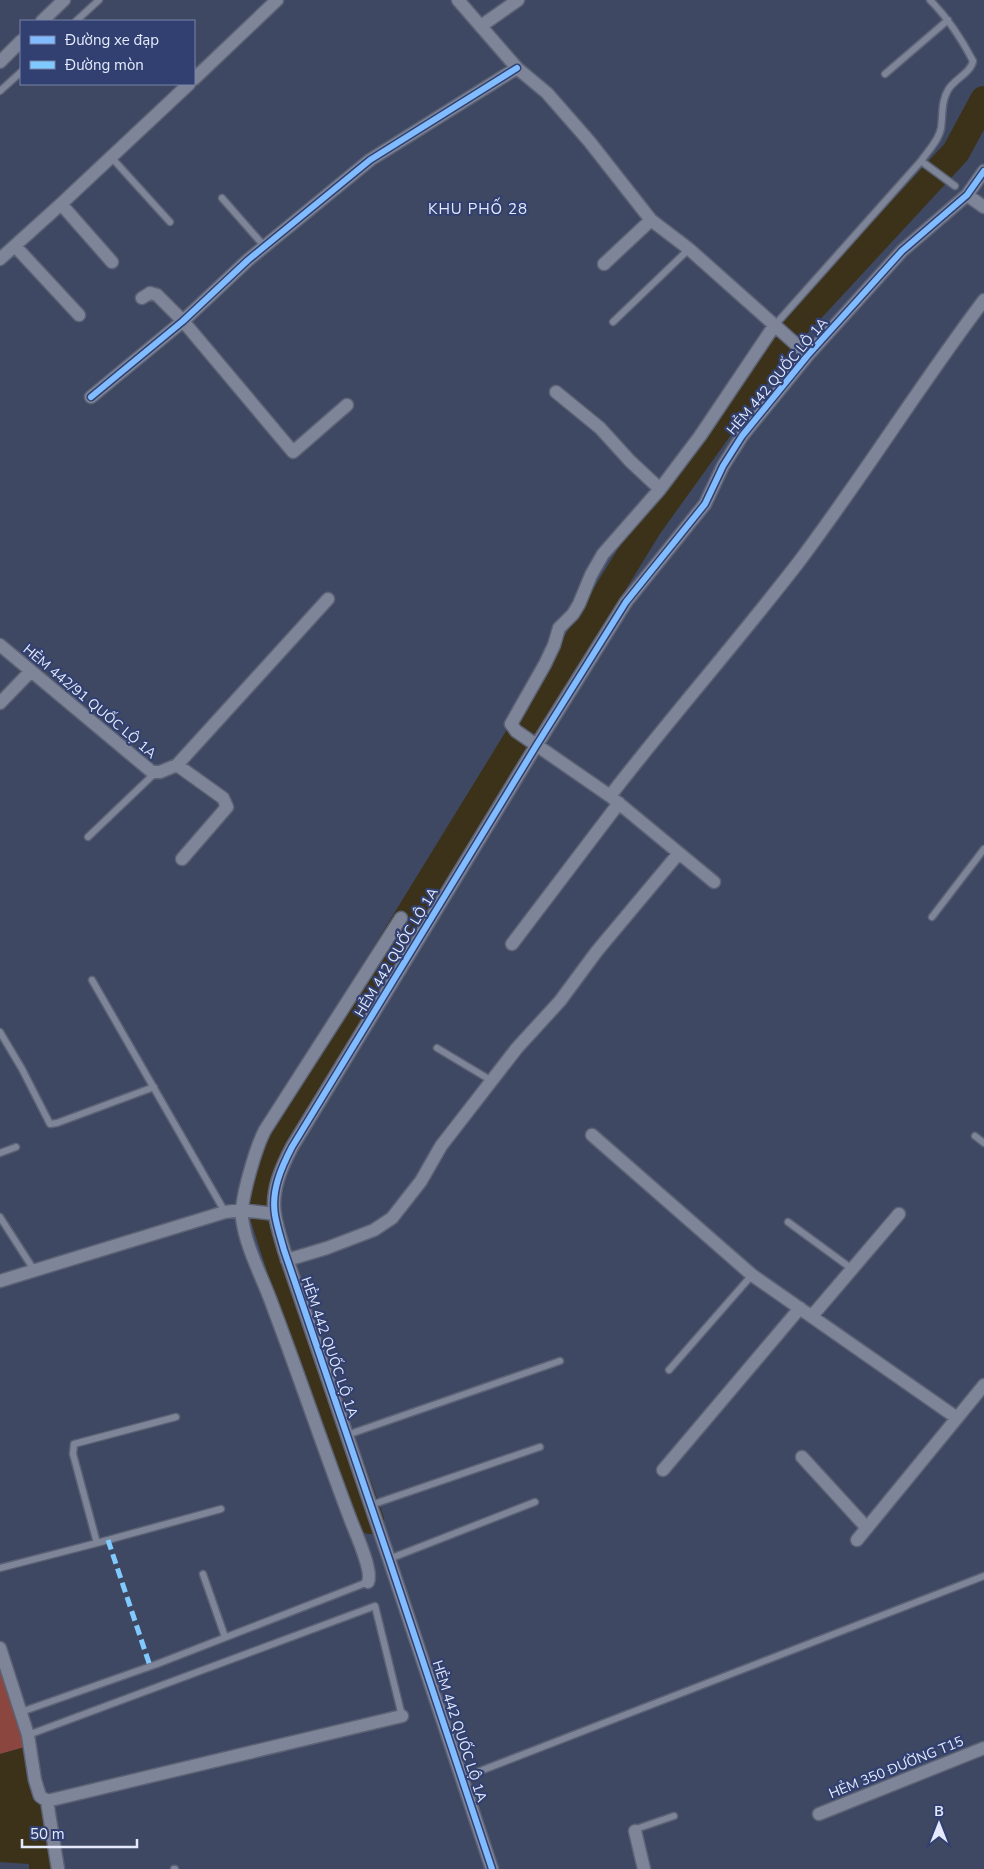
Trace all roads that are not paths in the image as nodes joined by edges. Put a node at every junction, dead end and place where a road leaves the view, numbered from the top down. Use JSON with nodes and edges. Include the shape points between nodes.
{"nodes":[{"id":1,"x":64,"y":0,"type":"edge"},
{"id":2,"x":99,"y":0,"type":"edge"},
{"id":3,"x":277,"y":0,"type":"edge"},
{"id":4,"x":458,"y":0,"type":"edge"},
{"id":5,"x":518,"y":0,"type":"edge"},
{"id":6,"x":930,"y":0,"type":"edge"},
{"id":7,"x":43,"y":20,"type":"edge"},
{"id":8,"x":77,"y":20,"type":"edge"},
{"id":9,"x":948,"y":20,"type":"junction"},
{"id":10,"x":481,"y":26,"type":"junction"},
{"id":11,"x":20,"y":42,"type":"edge"},
{"id":12,"x":0,"y":62,"type":"edge"},
{"id":13,"x":517,"y":68,"type":"junction"},
{"id":14,"x":20,"y":73,"type":"edge"},
{"id":15,"x":884,"y":74,"type":"dead end"},
{"id":16,"x":195,"y":78,"type":"edge"},
{"id":17,"x":187,"y":85,"type":"edge"},
{"id":18,"x":0,"y":91,"type":"edge"},
{"id":19,"x":111,"y":157,"type":"junction"},
{"id":20,"x":921,"y":161,"type":"junction"},
{"id":21,"x":984,"y":171,"type":"edge"},
{"id":22,"x":955,"y":186,"type":"dead end"},
{"id":23,"x":967,"y":195,"type":"junction"},
{"id":24,"x":222,"y":198,"type":"dead end"},
{"id":25,"x":61,"y":204,"type":"junction"},
{"id":26,"x":984,"y":207,"type":"edge"},
{"id":27,"x":651,"y":220,"type":"junction"},
{"id":28,"x":170,"y":222,"type":"dead end"},
{"id":29,"x":15,"y":246,"type":"junction"},
{"id":30,"x":265,"y":247,"type":"junction"},
{"id":31,"x":689,"y":249,"type":"junction"},
{"id":32,"x":0,"y":259,"type":"edge"},
{"id":33,"x":112,"y":262,"type":"dead end"},
{"id":34,"x":604,"y":264,"type":"dead end"},
{"id":35,"x":142,"y":298,"type":"dead end"},
{"id":36,"x":984,"y":300,"type":"edge"},
{"id":37,"x":79,"y":315,"type":"dead end"},
{"id":38,"x":183,"y":321,"type":"junction"},
{"id":39,"x":614,"y":322,"type":"dead end"},
{"id":40,"x":778,"y":329,"type":"junction"},
{"id":41,"x":804,"y":351,"type":"junction"},
{"id":42,"x":556,"y":392,"type":"dead end"},
{"id":43,"x":91,"y":397,"type":"dead end"},
{"id":44,"x":348,"y":405,"type":"dead end"},
{"id":45,"x":660,"y":489,"type":"junction"},
{"id":46,"x":328,"y":599,"type":"dead end"},
{"id":47,"x":0,"y":645,"type":"edge"},
{"id":48,"x":31,"y":671,"type":"junction"},
{"id":49,"x":0,"y":703,"type":"edge"},
{"id":50,"x":534,"y":744,"type":"junction"},
{"id":51,"x":177,"y":765,"type":"junction"},
{"id":52,"x":155,"y":773,"type":"junction"},
{"id":53,"x":614,"y":800,"type":"junction"},
{"id":54,"x":88,"y":837,"type":"dead end"},
{"id":55,"x":678,"y":853,"type":"junction"},
{"id":56,"x":983,"y":855,"type":"edge"},
{"id":57,"x":182,"y":859,"type":"dead end"},
{"id":58,"x":714,"y":882,"type":"dead end"},
{"id":59,"x":402,"y":918,"type":"dead end"},
{"id":60,"x":932,"y":918,"type":"dead end"},
{"id":61,"x":512,"y":944,"type":"dead end"},
{"id":62,"x":92,"y":980,"type":"dead end"},
{"id":63,"x":0,"y":1032,"type":"edge"},
{"id":64,"x":437,"y":1048,"type":"dead end"},
{"id":65,"x":492,"y":1081,"type":"junction"},
{"id":66,"x":154,"y":1087,"type":"junction"},
{"id":67,"x":592,"y":1135,"type":"dead end"},
{"id":68,"x":975,"y":1136,"type":"dead end"},
{"id":69,"x":984,"y":1143,"type":"edge"},
{"id":70,"x":16,"y":1146,"type":"dead end"},
{"id":71,"x":0,"y":1153,"type":"edge"},
{"id":72,"x":242,"y":1210,"type":"junction"},
{"id":73,"x":225,"y":1212,"type":"junction"},
{"id":74,"x":268,"y":1213,"type":"junction"},
{"id":75,"x":899,"y":1214,"type":"dead end"},
{"id":76,"x":0,"y":1217,"type":"edge"},
{"id":77,"x":788,"y":1222,"type":"dead end"},
{"id":78,"x":287,"y":1260,"type":"junction"},
{"id":79,"x":852,"y":1269,"type":"junction"},
{"id":80,"x":34,"y":1270,"type":"junction"},
{"id":81,"x":752,"y":1275,"type":"junction"},
{"id":82,"x":0,"y":1281,"type":"edge"},
{"id":83,"x":800,"y":1308,"type":"junction"},
{"id":84,"x":812,"y":1316,"type":"junction"},
{"id":85,"x":560,"y":1360,"type":"dead end"},
{"id":86,"x":669,"y":1370,"type":"dead end"},
{"id":87,"x":984,"y":1385,"type":"edge"},
{"id":88,"x":176,"y":1417,"type":"dead end"},
{"id":89,"x":957,"y":1418,"type":"junction"},
{"id":90,"x":347,"y":1435,"type":"junction"},
{"id":91,"x":540,"y":1447,"type":"dead end"},
{"id":92,"x":802,"y":1457,"type":"dead end"},
{"id":93,"x":663,"y":1470,"type":"dead end"},
{"id":94,"x":535,"y":1502,"type":"dead end"},
{"id":95,"x":371,"y":1505,"type":"junction"},
{"id":96,"x":221,"y":1509,"type":"dead end"},
{"id":97,"x":867,"y":1528,"type":"junction"},
{"id":98,"x":857,"y":1540,"type":"dead end"},
{"id":99,"x":97,"y":1543,"type":"junction"},
{"id":100,"x":389,"y":1559,"type":"junction"},
{"id":101,"x":0,"y":1568,"type":"edge"},
{"id":102,"x":203,"y":1574,"type":"dead end"},
{"id":103,"x":984,"y":1576,"type":"edge"},
{"id":104,"x":368,"y":1582,"type":"joint"},
{"id":105,"x":225,"y":1637,"type":"junction"},
{"id":106,"x":0,"y":1648,"type":"edge"},
{"id":107,"x":21,"y":1712,"type":"junction"},
{"id":108,"x":402,"y":1716,"type":"joint"},
{"id":109,"x":28,"y":1735,"type":"junction"},
{"id":110,"x":984,"y":1748,"type":"edge"},
{"id":111,"x":462,"y":1778,"type":"junction"},
{"id":112,"x":48,"y":1800,"type":"junction"},
{"id":113,"x":819,"y":1814,"type":"dead end"},
{"id":114,"x":674,"y":1816,"type":"dead end"},
{"id":115,"x":635,"y":1831,"type":"joint"},
{"id":116,"x":58,"y":1869,"type":"edge"},
{"id":117,"x":492,"y":1869,"type":"edge"},
{"id":118,"x":644,"y":1869,"type":"edge"}],
"edges":[{"from":1,"to":7,"type":"street"},
{"from":2,"to":8,"type":"lane"},
{"from":3,"to":16,"type":"street"},
{"from":4,"to":10,"type":"street"},
{"from":5,"to":10,"type":"street"},
{"from":6,"to":9,"type":"lane"},
{"from":9,"to":15,"type":"lane"},
{"from":9,"to":20,"type":"lane","via":[[973,64],[951,85],[944,98],[940,133]]},
{"from":10,"to":13,"type":"street"},
{"from":11,"to":12,"type":"street"},
{"from":13,"to":27,"type":"street","via":[[547,93]]},
{"from":13,"to":30,"type":"street","via":[[370,160]]},
{"from":14,"to":18,"type":"lane"},
{"from":17,"to":19,"type":"street"},
{"from":19,"to":25,"type":"street"},
{"from":19,"to":28,"type":"lane"},
{"from":20,"to":22,"type":"lane"},
{"from":20,"to":40,"type":"lane"},
{"from":21,"to":23,"type":"street","name":"HẺM 442 QUỐC LỘ 1A"},
{"from":23,"to":26,"type":"street"},
{"from":23,"to":41,"type":"street","name":"HẺM 442 QUỐC LỘ 1A","via":[[902,251]]},
{"from":24,"to":30,"type":"lane"},
{"from":25,"to":29,"type":"street"},
{"from":25,"to":33,"type":"street"},
{"from":27,"to":31,"type":"street"},
{"from":27,"to":34,"type":"street"},
{"from":29,"to":32,"type":"street"},
{"from":29,"to":37,"type":"street"},
{"from":30,"to":38,"type":"street"},
{"from":31,"to":39,"type":"lane"},
{"from":31,"to":40,"type":"street"},
{"from":35,"to":38,"type":"street","via":[[150,293],[157,295]]},
{"from":36,"to":53,"type":"street","via":[[797,563],[658,734]]},
{"from":38,"to":43,"type":"street"},
{"from":38,"to":44,"type":"street","via":[[293,452]]},
{"from":40,"to":41,"type":"street"},
{"from":40,"to":45,"type":"street"},
{"from":41,"to":50,"type":"street","name":"HẺM 442 QUỐC LỘ 1A","via":[[742,436],[705,504],[626,602]]},
{"from":42,"to":45,"type":"street","via":[[600,428]]},
{"from":45,"to":50,"type":"street","via":[[603,554],[579,604],[558,628],[545,664],[512,720],[512,727]]},
{"from":46,"to":51,"type":"street"},
{"from":47,"to":48,"type":"street","name":"HẺM 442/91 QUỐC LỘ 1A"},
{"from":48,"to":49,"type":"street"},
{"from":48,"to":52,"type":"street","name":"HẺM 442/91 QUỐC LỘ 1A"},
{"from":50,"to":53,"type":"street"},
{"from":50,"to":74,"type":"street","name":"HẺM 442 QUỐC LỘ 1A","via":[[292,1147],[281,1167]]},
{"from":51,"to":52,"type":"street","name":"HẺM 442/91 QUỐC LỘ 1A"},
{"from":51,"to":57,"type":"street","via":[[223,798],[228,807]]},
{"from":52,"to":54,"type":"lane"},
{"from":53,"to":55,"type":"street"},
{"from":53,"to":61,"type":"street"},
{"from":55,"to":58,"type":"street"},
{"from":55,"to":65,"type":"street"},
{"from":56,"to":60,"type":"lane"},
{"from":59,"to":72,"type":"street","via":[[264,1130]]},
{"from":62,"to":66,"type":"lane"},
{"from":63,"to":66,"type":"lane","via":[[50,1124]]},
{"from":64,"to":65,"type":"lane"},
{"from":65,"to":78,"type":"street","via":[[441,1146],[421,1181],[392,1218],[374,1230]]},
{"from":66,"to":73,"type":"lane"},
{"from":67,"to":81,"type":"street"},
{"from":68,"to":69,"type":"lane"},
{"from":70,"to":71,"type":"lane"},
{"from":72,"to":73,"type":"street"},
{"from":72,"to":74,"type":"street"},
{"from":72,"to":104,"type":"street","via":[[246,1239],[367,1567]]},
{"from":73,"to":80,"type":"street"},
{"from":74,"to":78,"type":"street","name":"HẺM 442 QUỐC LỘ 1A"},
{"from":75,"to":79,"type":"street"},
{"from":76,"to":80,"type":"lane"},
{"from":77,"to":79,"type":"lane"},
{"from":78,"to":90,"type":"street","name":"HẺM 442 QUỐC LỘ 1A"},
{"from":79,"to":84,"type":"street"},
{"from":80,"to":82,"type":"street"},
{"from":81,"to":83,"type":"street"},
{"from":81,"to":86,"type":"lane"},
{"from":83,"to":84,"type":"street"},
{"from":83,"to":93,"type":"street"},
{"from":84,"to":89,"type":"street"},
{"from":85,"to":90,"type":"lane"},
{"from":87,"to":89,"type":"street"},
{"from":88,"to":99,"type":"lane","via":[[74,1444],[73,1454]]},
{"from":89,"to":97,"type":"street"},
{"from":90,"to":95,"type":"street","name":"HẺM 442 QUỐC LỘ 1A"},
{"from":91,"to":95,"type":"lane"},
{"from":92,"to":97,"type":"street"},
{"from":94,"to":100,"type":"lane"},
{"from":95,"to":100,"type":"street","name":"HẺM 442 QUỐC LỘ 1A"},
{"from":96,"to":99,"type":"lane"},
{"from":97,"to":98,"type":"street"},
{"from":99,"to":101,"type":"lane"},
{"from":100,"to":111,"type":"street","name":"HẺM 442 QUỐC LỘ 1A"},
{"from":102,"to":105,"type":"lane"},
{"from":103,"to":111,"type":"lane"},
{"from":104,"to":105,"type":"lane"},
{"from":105,"to":107,"type":"lane"},
{"from":106,"to":107,"type":"street"},
{"from":107,"to":109,"type":"street"},
{"from":108,"to":109,"type":"lane","via":[[375,1606]]},
{"from":108,"to":112,"type":"street"},
{"from":109,"to":112,"type":"street","via":[[35,1780],[40,1796]]},
{"from":110,"to":113,"type":"street","name":"HẺM 350 ĐƯỜNG T15"},
{"from":111,"to":117,"type":"street","name":"HẺM 442 QUỐC LỘ 1A"},
{"from":112,"to":116,"type":"street"},
{"from":114,"to":115,"type":"lane"},
{"from":115,"to":118,"type":"street"}]}
